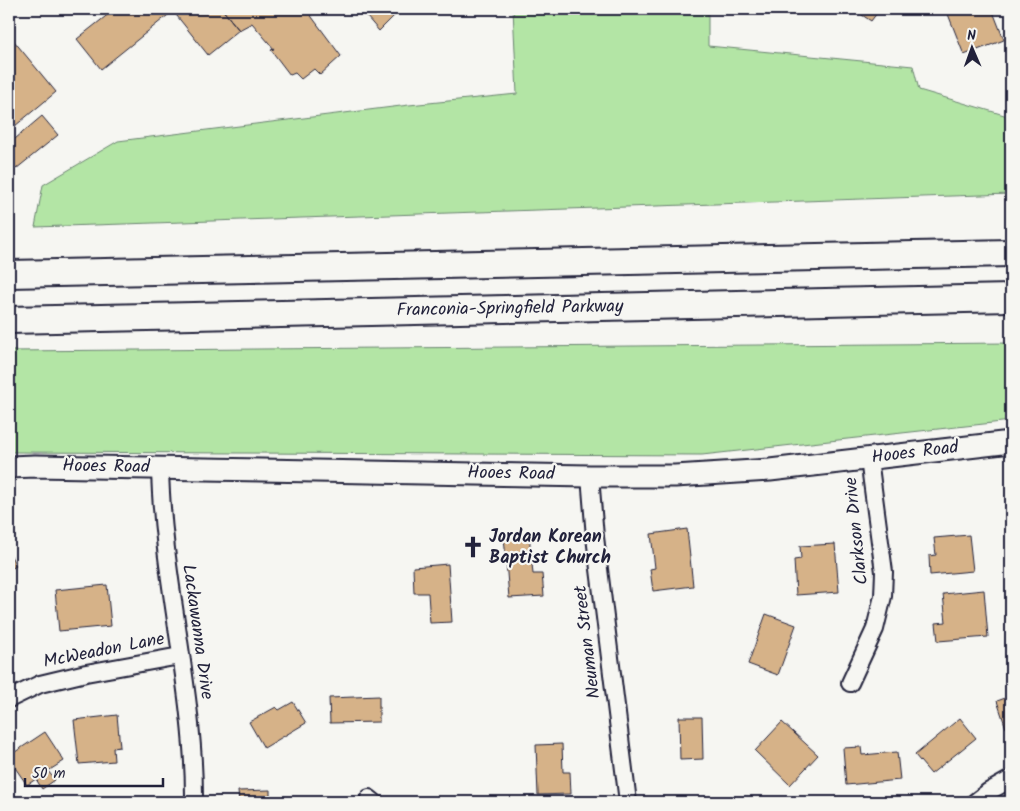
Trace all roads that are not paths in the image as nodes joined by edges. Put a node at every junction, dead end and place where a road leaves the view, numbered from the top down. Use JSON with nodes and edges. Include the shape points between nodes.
{"nodes":[{"id":1,"x":1011,"y":253,"type":"edge"},
{"id":2,"x":9,"y":274,"type":"edge"},
{"id":3,"x":1011,"y":298,"type":"edge"},
{"id":4,"x":9,"y":320,"type":"edge"},
{"id":5,"x":1011,"y":442,"type":"edge"},
{"id":6,"x":869,"y":459,"type":"junction"},
{"id":7,"x":9,"y":467,"type":"edge"},
{"id":8,"x":160,"y":467,"type":"junction"},
{"id":9,"x":590,"y":476,"type":"junction"},
{"id":10,"x":180,"y":656,"type":"junction"},
{"id":11,"x":850,"y":683,"type":"dead end"},
{"id":12,"x":9,"y":699,"type":"edge"},
{"id":13,"x":1011,"y":779,"type":"edge"},
{"id":14,"x":194,"y":802,"type":"edge"},
{"id":15,"x":628,"y":802,"type":"edge"},
{"id":16,"x":975,"y":802,"type":"edge"}],
"edges":[{"from":1,"to":2,"type":"main road"},
{"from":3,"to":4,"type":"main road","name":"Franconia-Springfield Parkway"},
{"from":5,"to":6,"type":"street","name":"Hooes Road"},
{"from":6,"to":9,"type":"street","name":"Hooes Road","via":[[675,476]]},
{"from":6,"to":11,"type":"street","name":"Clarkson Drive","via":[[884,572],[883,596],[874,630]]},
{"from":7,"to":8,"type":"street","name":"Hooes Road"},
{"from":8,"to":9,"type":"street","name":"Hooes Road"},
{"from":8,"to":10,"type":"street","name":"Lackawanna Drive","via":[[162,518]]},
{"from":9,"to":15,"type":"street","name":"Neuman Street"},
{"from":10,"to":12,"type":"street","name":"McWeadon Lane","via":[[86,672],[40,684]]},
{"from":10,"to":14,"type":"street","name":"Lackawanna Drive","via":[[188,710]]},
{"from":13,"to":16,"type":"street"}]}
